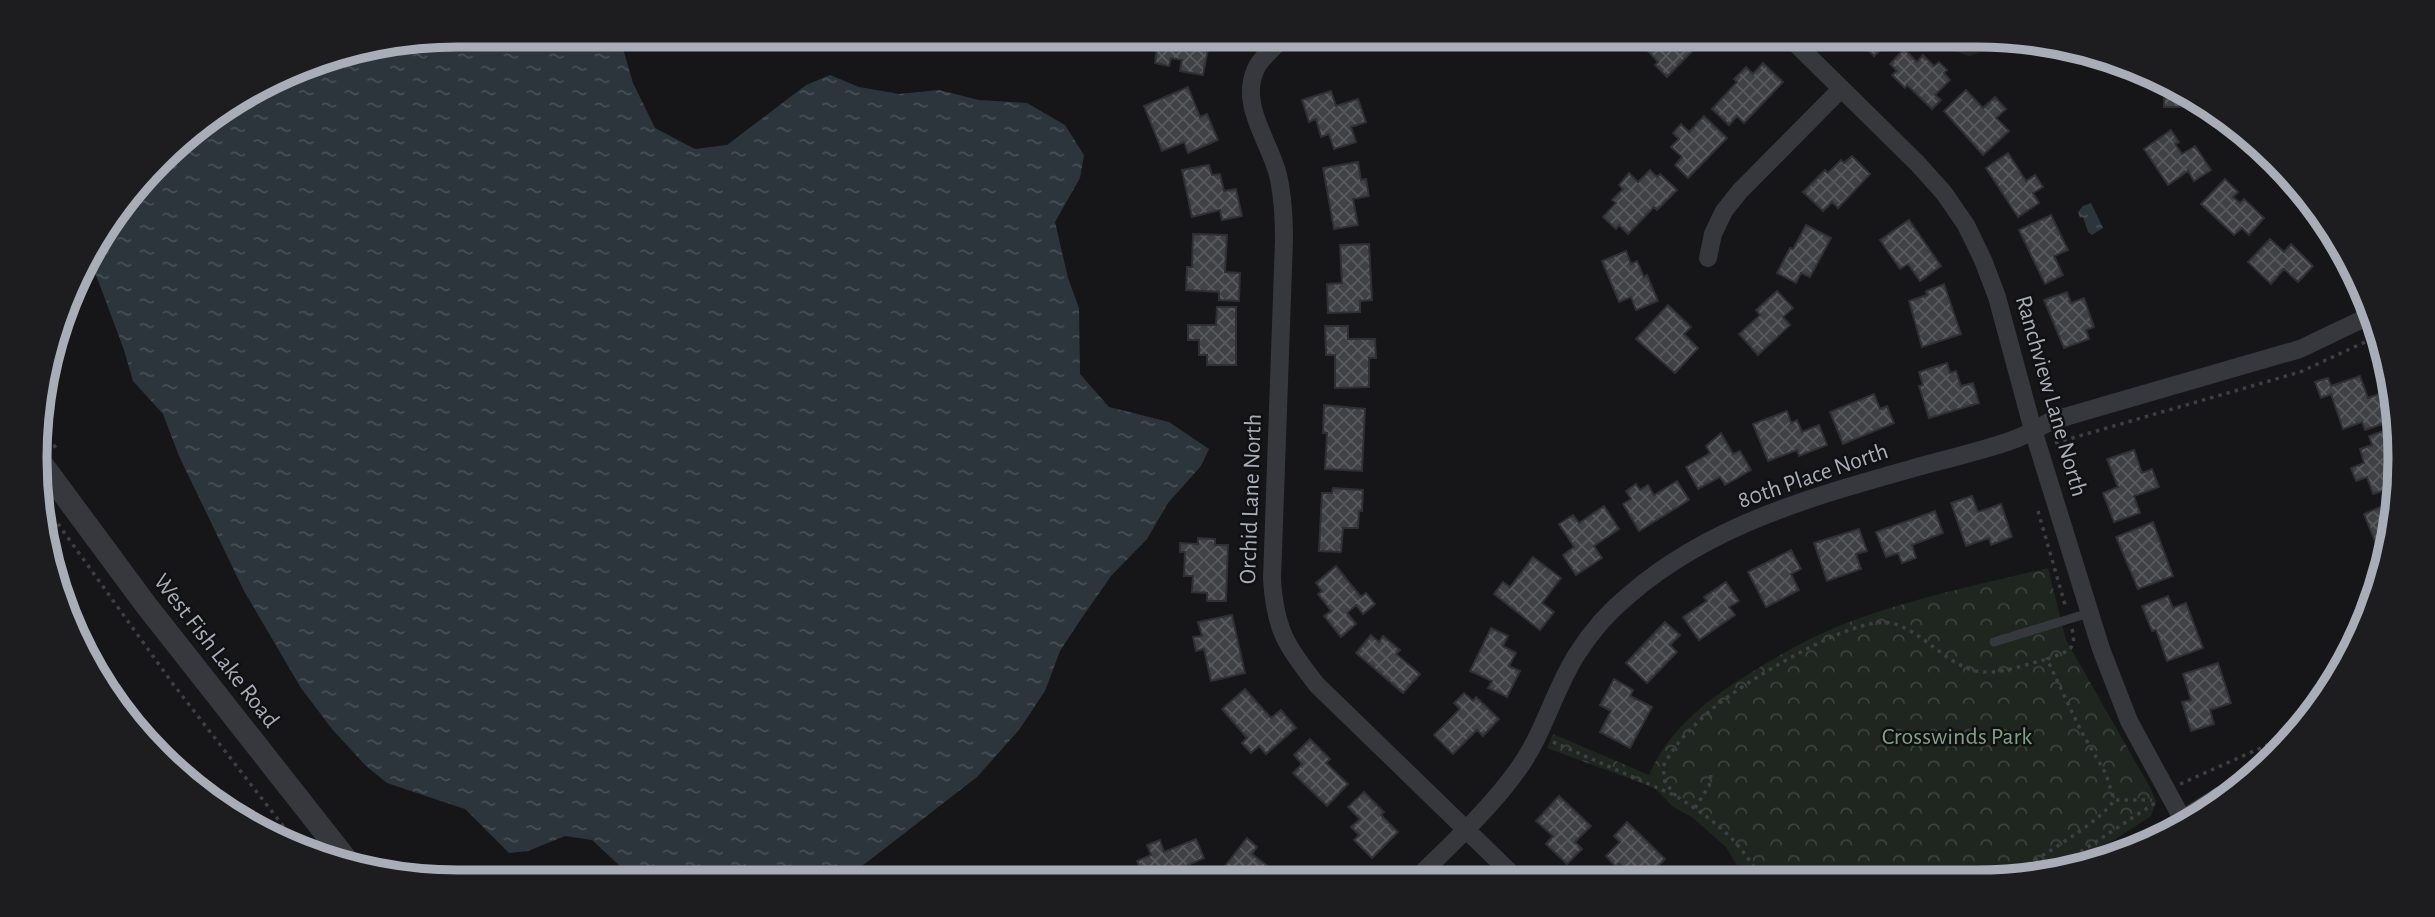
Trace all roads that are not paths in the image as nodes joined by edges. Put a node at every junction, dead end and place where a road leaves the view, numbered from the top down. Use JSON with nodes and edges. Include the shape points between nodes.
{"nodes":[{"id":1,"x":1275,"y":47,"type":"edge"},
{"id":2,"x":1799,"y":47,"type":"edge"},
{"id":3,"x":1841,"y":89,"type":"junction"},
{"id":4,"x":1708,"y":258,"type":"dead end"},
{"id":5,"x":2363,"y":319,"type":"edge"},
{"id":6,"x":2033,"y":430,"type":"junction"},
{"id":7,"x":48,"y":472,"type":"edge"},
{"id":8,"x":2089,"y":614,"type":"junction"},
{"id":9,"x":1994,"y":642,"type":"dead end"},
{"id":10,"x":2181,"y":816,"type":"edge"},
{"id":11,"x":1465,"y":828,"type":"junction"},
{"id":12,"x":341,"y":853,"type":"edge"},
{"id":13,"x":1425,"y":870,"type":"edge"},
{"id":14,"x":1508,"y":870,"type":"edge"}],
"edges":[{"from":1,"to":11,"type":"street","name":"Orchid Lane North","via":[[1255,69],[1250,90],[1254,113],[1278,173],[1283,204],[1274,608],[1287,645],[1317,685]]},
{"from":2,"to":3,"type":"street","name":"Ranchview Lane North"},
{"from":3,"to":4,"type":"street","via":[[1724,211]]},
{"from":3,"to":6,"type":"street","name":"Ranchview Lane North","via":[[1917,163],[1966,225],[1997,298]]},
{"from":5,"to":6,"type":"street","name":"80th Place North","via":[[2300,349]]},
{"from":6,"to":8,"type":"street","name":"Ranchview Lane North"},
{"from":6,"to":11,"type":"street","name":"80th Place North","via":[[1800,502],[1719,536],[1668,565],[1599,623],[1576,656],[1520,766]]},
{"from":7,"to":12,"type":"street","name":"West Fish Lake Road"},
{"from":8,"to":9,"type":"lane"},
{"from":8,"to":10,"type":"street","name":"Ranchview Lane North","via":[[2129,721]]},
{"from":11,"to":13,"type":"street","name":"80th Place North"},
{"from":11,"to":14,"type":"street","name":"Orchid Lane North"}]}
